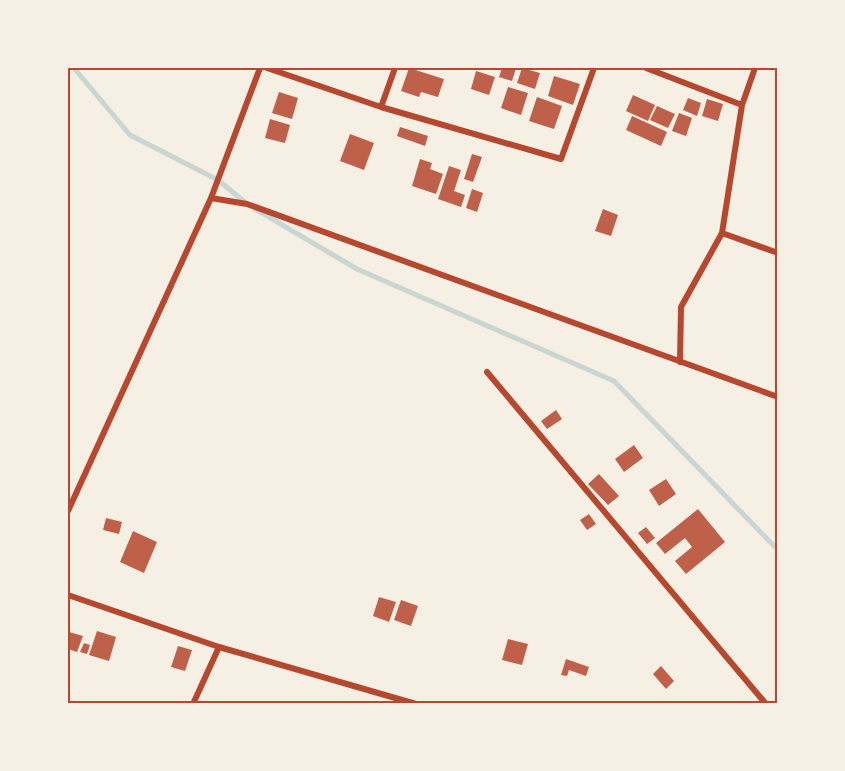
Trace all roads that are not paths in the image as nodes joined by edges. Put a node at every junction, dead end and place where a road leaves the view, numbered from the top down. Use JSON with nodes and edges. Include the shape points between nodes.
{"nodes":[{"id":1,"x":260,"y":68,"type":"edge"},
{"id":2,"x":267,"y":68,"type":"edge"},
{"id":3,"x":395,"y":68,"type":"edge"},
{"id":4,"x":594,"y":68,"type":"edge"},
{"id":5,"x":646,"y":68,"type":"edge"},
{"id":6,"x":755,"y":68,"type":"edge"},
{"id":7,"x":742,"y":105,"type":"junction"},
{"id":8,"x":381,"y":107,"type":"junction"},
{"id":9,"x":211,"y":198,"type":"junction"},
{"id":10,"x":722,"y":233,"type":"junction"},
{"id":11,"x":777,"y":253,"type":"edge"},
{"id":12,"x":680,"y":362,"type":"junction"},
{"id":13,"x":487,"y":372,"type":"dead end"},
{"id":14,"x":777,"y":397,"type":"edge"},
{"id":15,"x":68,"y":511,"type":"edge"},
{"id":16,"x":68,"y":595,"type":"edge"},
{"id":17,"x":219,"y":647,"type":"junction"},
{"id":18,"x":193,"y":704,"type":"edge"},
{"id":19,"x":416,"y":704,"type":"edge"},
{"id":20,"x":766,"y":704,"type":"edge"}],
"edges":[{"from":1,"to":9,"type":"street"},
{"from":2,"to":8,"type":"street"},
{"from":3,"to":8,"type":"street"},
{"from":4,"to":8,"type":"street","via":[[561,159]]},
{"from":5,"to":7,"type":"street"},
{"from":6,"to":7,"type":"street"},
{"from":7,"to":10,"type":"street"},
{"from":9,"to":12,"type":"street","via":[[247,204]]},
{"from":9,"to":15,"type":"street"},
{"from":10,"to":11,"type":"street"},
{"from":10,"to":12,"type":"street","via":[[681,307]]},
{"from":12,"to":14,"type":"street"},
{"from":13,"to":20,"type":"street"},
{"from":16,"to":17,"type":"street"},
{"from":17,"to":18,"type":"street"},
{"from":17,"to":19,"type":"street"}]}
